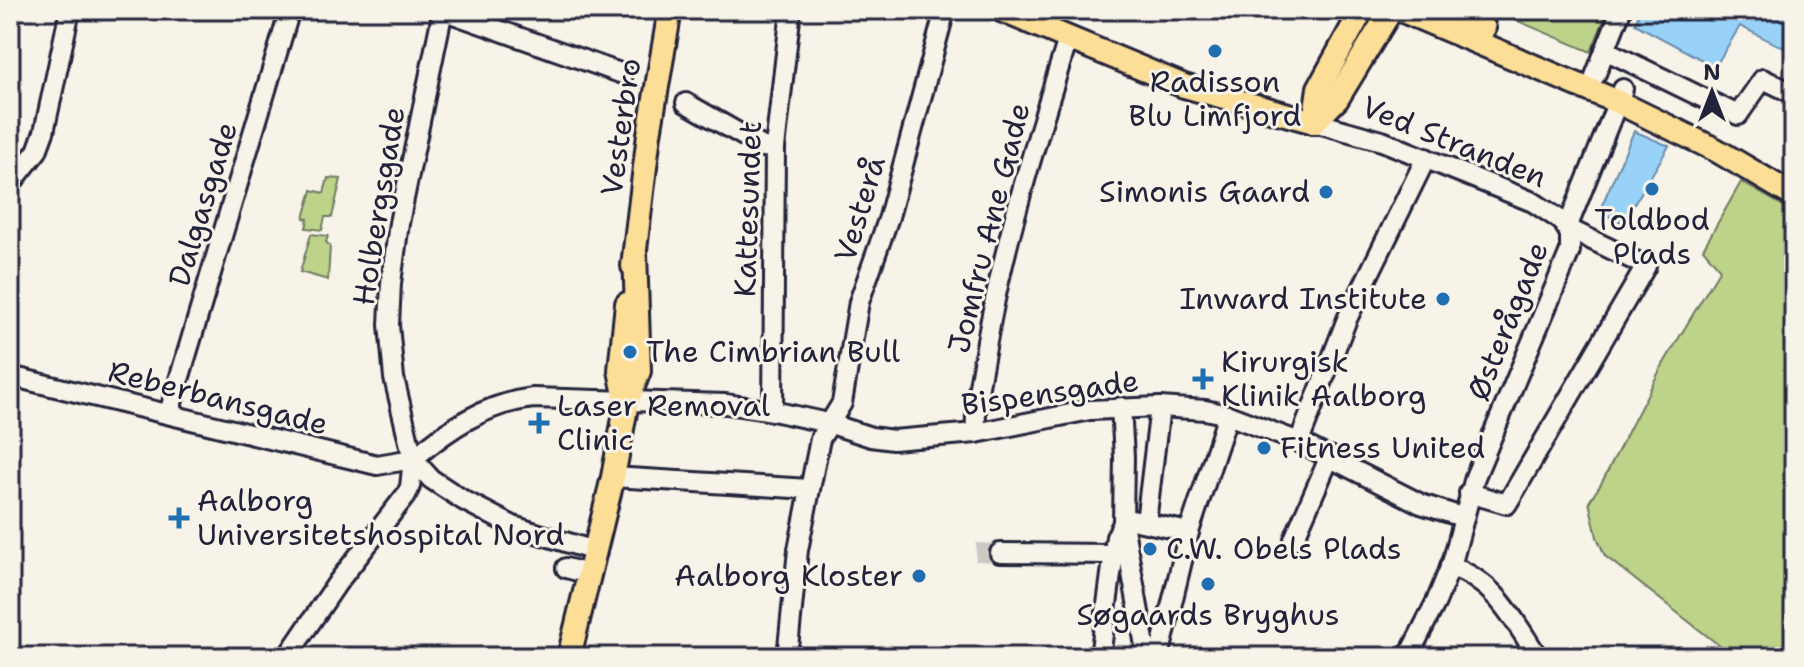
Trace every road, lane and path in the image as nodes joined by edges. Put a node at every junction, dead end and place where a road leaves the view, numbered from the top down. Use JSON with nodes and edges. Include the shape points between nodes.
{"nodes":[{"id":1,"x":70,"y":10,"type":"edge"},
{"id":2,"x":290,"y":10,"type":"edge"},
{"id":3,"x":442,"y":10,"type":"edge"},
{"id":4,"x":670,"y":10,"type":"edge"},
{"id":5,"x":791,"y":10,"type":"edge"},
{"id":6,"x":945,"y":10,"type":"edge"},
{"id":7,"x":1001,"y":10,"type":"edge"},
{"id":8,"x":1362,"y":10,"type":"edge"},
{"id":9,"x":1391,"y":10,"type":"edge"},
{"id":10,"x":1401,"y":10,"type":"edge"},
{"id":11,"x":1442,"y":10,"type":"edge"},
{"id":12,"x":1621,"y":10,"type":"edge"},
{"id":13,"x":1068,"y":39,"type":"junction"},
{"id":14,"x":1605,"y":50,"type":"junction"},
{"id":15,"x":623,"y":74,"type":"dead end"},
{"id":16,"x":1595,"y":76,"type":"junction"},
{"id":17,"x":1794,"y":94,"type":"edge"},
{"id":18,"x":1620,"y":95,"type":"junction"},
{"id":19,"x":686,"y":103,"type":"dead end"},
{"id":20,"x":1314,"y":122,"type":"junction"},
{"id":21,"x":1719,"y":144,"type":"junction"},
{"id":22,"x":775,"y":148,"type":"junction"},
{"id":23,"x":1426,"y":158,"type":"junction"},
{"id":24,"x":16,"y":167,"type":"edge"},
{"id":25,"x":1794,"y":178,"type":"edge"},
{"id":26,"x":10,"y":185,"type":"edge"},
{"id":27,"x":1794,"y":196,"type":"edge"},
{"id":28,"x":1567,"y":228,"type":"junction"},
{"id":29,"x":10,"y":376,"type":"edge"},
{"id":30,"x":627,"y":402,"type":"junction"},
{"id":31,"x":1121,"y":407,"type":"junction"},
{"id":32,"x":1160,"y":407,"type":"junction"},
{"id":33,"x":773,"y":411,"type":"junction"},
{"id":34,"x":169,"y":413,"type":"junction"},
{"id":35,"x":1228,"y":415,"type":"junction"},
{"id":36,"x":828,"y":423,"type":"junction"},
{"id":37,"x":976,"y":433,"type":"junction"},
{"id":38,"x":1299,"y":442,"type":"junction"},
{"id":39,"x":1330,"y":456,"type":"junction"},
{"id":40,"x":1153,"y":458,"type":"junction"},
{"id":41,"x":413,"y":459,"type":"junction"},
{"id":42,"x":1124,"y":459,"type":"junction"},
{"id":43,"x":613,"y":477,"type":"junction"},
{"id":44,"x":809,"y":489,"type":"junction"},
{"id":45,"x":1469,"y":493,"type":"junction"},
{"id":46,"x":1462,"y":517,"type":"junction"},
{"id":47,"x":1146,"y":522,"type":"junction"},
{"id":48,"x":1123,"y":523,"type":"junction"},
{"id":49,"x":1189,"y":532,"type":"junction"},
{"id":50,"x":1294,"y":539,"type":"dead end"},
{"id":51,"x":595,"y":551,"type":"junction"},
{"id":52,"x":1000,"y":553,"type":"tunnel mouth"},
{"id":53,"x":1113,"y":554,"type":"junction"},
{"id":54,"x":1450,"y":566,"type":"junction"},
{"id":55,"x":566,"y":568,"type":"dead end"},
{"id":56,"x":589,"y":574,"type":"junction"},
{"id":57,"x":287,"y":657,"type":"edge"},
{"id":58,"x":569,"y":657,"type":"edge"},
{"id":59,"x":787,"y":657,"type":"edge"},
{"id":60,"x":1100,"y":657,"type":"edge"},
{"id":61,"x":1147,"y":657,"type":"edge"},
{"id":62,"x":1159,"y":657,"type":"edge"},
{"id":63,"x":1408,"y":657,"type":"edge"},
{"id":64,"x":1538,"y":657,"type":"edge"}],
"edges":[{"from":1,"to":24,"type":"street","via":[[44,132],[37,151]]},
{"from":2,"to":34,"type":"street","name":"Dalgasgade"},
{"from":3,"to":15,"type":"street"},
{"from":3,"to":41,"type":"street","name":"Holbergsgade","via":[[391,283],[394,378]]},
{"from":4,"to":30,"type":"main road","name":"Vesterbro","via":[[621,344]]},
{"from":5,"to":22,"type":"street","name":"Kattesundet"},
{"from":6,"to":36,"type":"street","name":"Vesterå","via":[[889,217],[859,302],[842,403]]},
{"from":7,"to":13,"type":"main road","name":"Ved Stranden"},
{"from":8,"to":20,"type":"main road","name":"Ved Stranden","via":[[1319,88]]},
{"from":9,"to":20,"type":"main road","name":"Ved Stranden","via":[[1337,99]]},
{"from":10,"to":18,"type":"main road"},
{"from":11,"to":16,"type":"main road"},
{"from":12,"to":14,"type":"street"},
{"from":13,"to":20,"type":"main road","name":"Ved Stranden","via":[[1184,86]]},
{"from":13,"to":37,"type":"street","name":"Jomfru Ane Gade","via":[[1010,236],[974,414]]},
{"from":14,"to":16,"type":"street"},
{"from":14,"to":17,"type":"street","via":[[1738,115],[1763,79]]},
{"from":16,"to":18,"type":"main road"},
{"from":18,"to":21,"type":"main road"},
{"from":18,"to":28,"type":"street"},
{"from":19,"to":22,"type":"street","via":[[763,147]]},
{"from":20,"to":23,"type":"street","name":"Ved Stranden"},
{"from":21,"to":25,"type":"main road"},
{"from":21,"to":27,"type":"main road"},
{"from":22,"to":33,"type":"street","name":"Kattesundet"},
{"from":23,"to":28,"type":"street","name":"Ved Stranden","via":[[1533,202]]},
{"from":23,"to":38,"type":"street","via":[[1347,319]]},
{"from":24,"to":26,"type":"street"},
{"from":28,"to":45,"type":"street","name":"Østerågade","via":[[1570,251]]},
{"from":28,"to":45,"type":"street","name":"Ved Stranden","via":[[1646,266],[1507,504]]},
{"from":29,"to":34,"type":"street","name":"Reberbansgade"},
{"from":30,"to":33,"type":"street","name":"Bispensgade","via":[[726,404]]},
{"from":30,"to":41,"type":"street","name":"Bispensgade","via":[[512,401],[450,428]]},
{"from":30,"to":43,"type":"main road","name":"Vesterbro"},
{"from":31,"to":32,"type":"street","name":"Bispensgade"},
{"from":31,"to":37,"type":"street","name":"Bispensgade"},
{"from":31,"to":42,"type":"street"},
{"from":32,"to":35,"type":"street","name":"Bispensgade"},
{"from":32,"to":40,"type":"street"},
{"from":33,"to":36,"type":"street","name":"Bispensgade"},
{"from":34,"to":41,"type":"street","name":"Reberbansgade","via":[[377,465]]},
{"from":35,"to":38,"type":"street","name":"Bispensgade"},
{"from":35,"to":49,"type":"street"},
{"from":36,"to":37,"type":"street","name":"Bispensgade","via":[[871,437],[892,430]]},
{"from":36,"to":44,"type":"street","name":"Vesterå"},
{"from":38,"to":39,"type":"street","name":"Bispensgade"},
{"from":39,"to":46,"type":"street","name":"Bispensgade","via":[[1421,504]]},
{"from":39,"to":50,"type":"street"},
{"from":40,"to":42,"type":"street"},
{"from":40,"to":47,"type":"street"},
{"from":41,"to":51,"type":"street","via":[[431,479],[513,526]]},
{"from":41,"to":57,"type":"street","via":[[406,495]]},
{"from":42,"to":48,"type":"street"},
{"from":43,"to":44,"type":"street"},
{"from":43,"to":51,"type":"main road","name":"Vesterbro"},
{"from":44,"to":59,"type":"street","name":"Vesterå"},
{"from":45,"to":46,"type":"street","name":"Østerågade"},
{"from":46,"to":54,"type":"street","name":"Østerågade"},
{"from":47,"to":48,"type":"street"},
{"from":47,"to":49,"type":"street"},
{"from":48,"to":53,"type":"street"},
{"from":48,"to":61,"type":"street"},
{"from":49,"to":62,"type":"street"},
{"from":51,"to":56,"type":"main road","name":"Vesterbro"},
{"from":52,"to":53,"type":"street"},
{"from":53,"to":60,"type":"street"},
{"from":54,"to":63,"type":"street","name":"Østerågade"},
{"from":54,"to":64,"type":"street","via":[[1498,597]]},
{"from":55,"to":56,"type":"street"},
{"from":56,"to":58,"type":"main road","name":"Vesterbro"}]}
